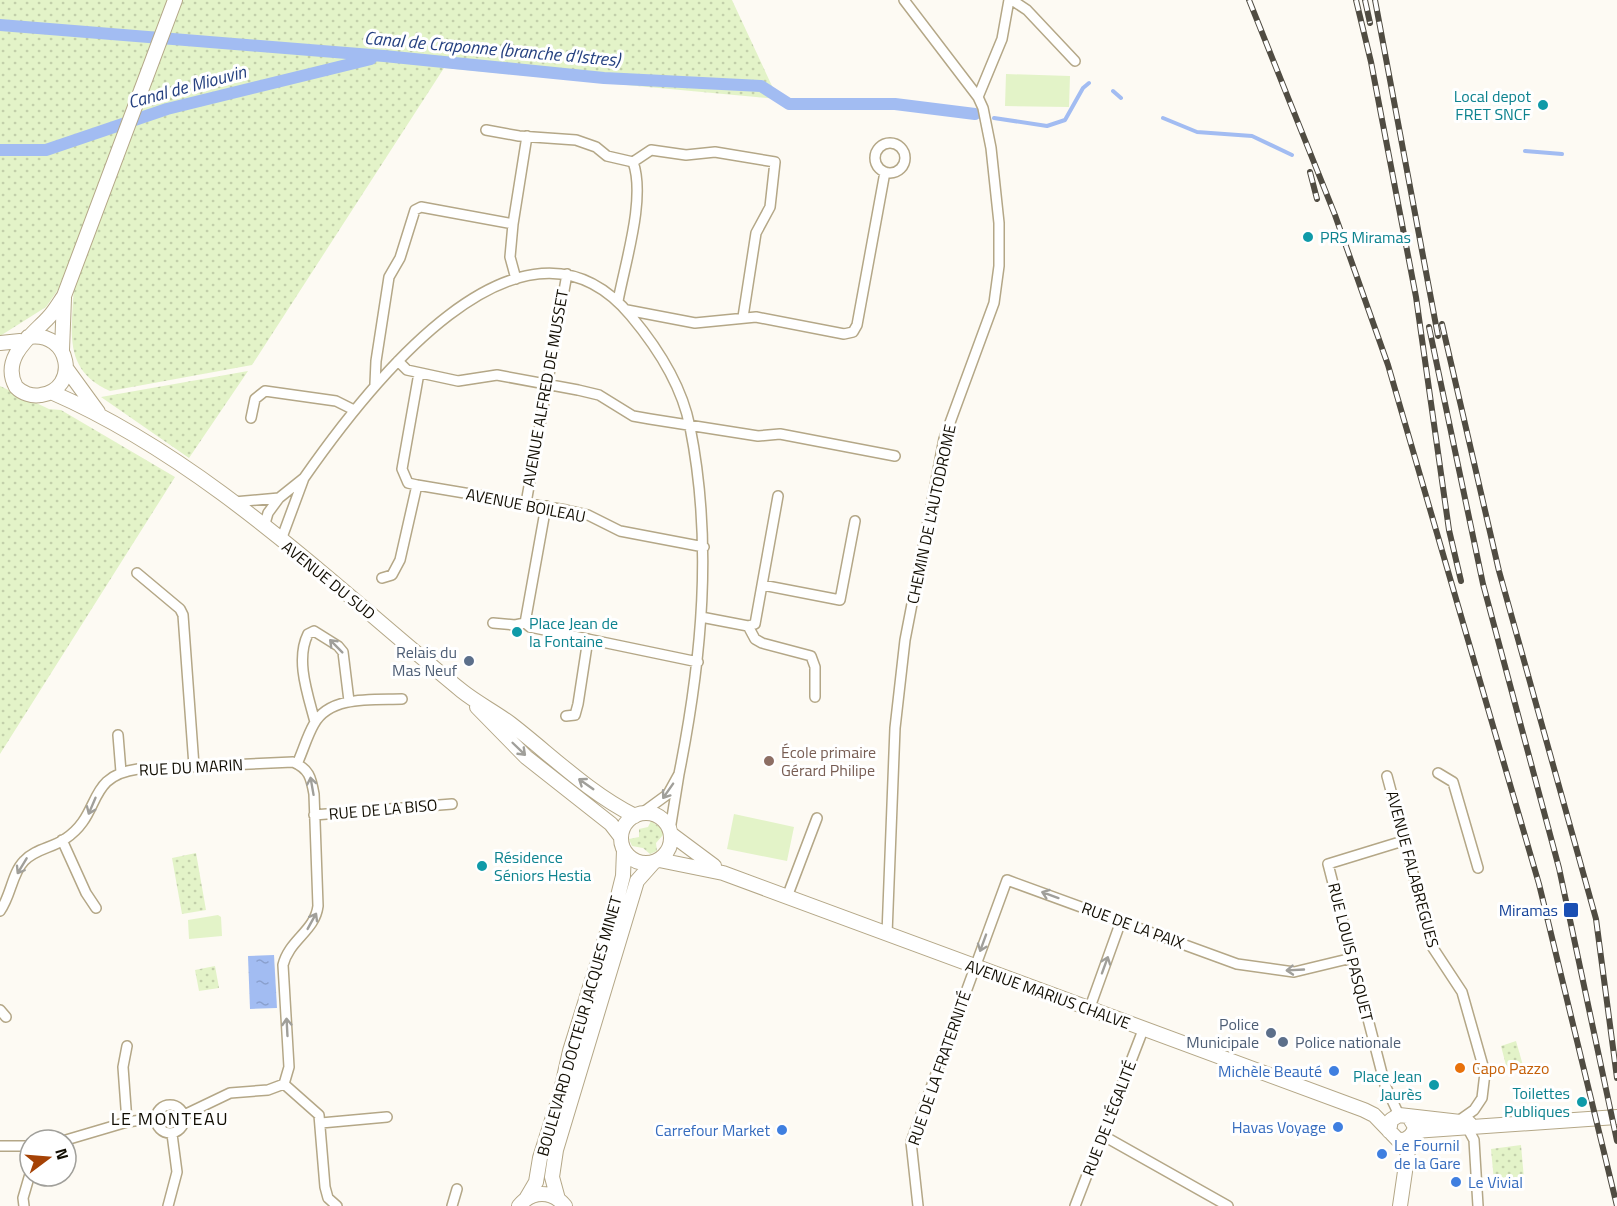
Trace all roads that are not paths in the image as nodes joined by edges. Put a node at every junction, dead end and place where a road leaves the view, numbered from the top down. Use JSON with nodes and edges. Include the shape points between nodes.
{"nodes":[{"id":1,"x":175,"y":0,"type":"edge"},
{"id":2,"x":904,"y":0,"type":"edge"},
{"id":3,"x":1010,"y":0,"type":"edge"},
{"id":4,"x":1075,"y":61,"type":"dead end"},
{"id":5,"x":978,"y":97,"type":"junction"},
{"id":6,"x":486,"y":130,"type":"dead end"},
{"id":7,"x":527,"y":136,"type":"junction"},
{"id":8,"x":633,"y":162,"type":"junction"},
{"id":9,"x":885,"y":172,"type":"dead end"},
{"id":10,"x":513,"y":224,"type":"junction"},
{"id":11,"x":567,"y":274,"type":"junction"},
{"id":12,"x":516,"y":279,"type":"junction"},
{"id":13,"x":64,"y":296,"type":"junction"},
{"id":14,"x":618,"y":301,"type":"junction"},
{"id":15,"x":627,"y":310,"type":"junction"},
{"id":16,"x":743,"y":317,"type":"junction"},
{"id":17,"x":24,"y":339,"type":"junction"},
{"id":18,"x":0,"y":343,"type":"edge"},
{"id":19,"x":62,"y":350,"type":"junction"},
{"id":20,"x":398,"y":361,"type":"junction"},
{"id":21,"x":4,"y":366,"type":"edge"},
{"id":22,"x":66,"y":369,"type":"junction"},
{"id":23,"x":419,"y":373,"type":"junction"},
{"id":24,"x":546,"y":383,"type":"junction"},
{"id":25,"x":375,"y":384,"type":"junction"},
{"id":26,"x":51,"y":392,"type":"junction"},
{"id":27,"x":354,"y":410,"type":"junction"},
{"id":28,"x":100,"y":413,"type":"junction"},
{"id":29,"x":251,"y":418,"type":"dead end"},
{"id":30,"x":689,"y":425,"type":"junction"},
{"id":31,"x":895,"y":456,"type":"dead end"},
{"id":32,"x":304,"y":478,"type":"junction"},
{"id":33,"x":417,"y":485,"type":"junction"},
{"id":34,"x":778,"y":496,"type":"dead end"},
{"id":35,"x":279,"y":498,"type":"junction"},
{"id":36,"x":234,"y":501,"type":"junction"},
{"id":37,"x":526,"y":503,"type":"junction"},
{"id":38,"x":546,"y":506,"type":"junction"},
{"id":39,"x":855,"y":521,"type":"dead end"},
{"id":40,"x":264,"y":527,"type":"junction"},
{"id":41,"x":281,"y":540,"type":"junction"},
{"id":42,"x":704,"y":547,"type":"junction"},
{"id":43,"x":137,"y":573,"type":"dead end"},
{"id":44,"x":382,"y":578,"type":"dead end"},
{"id":45,"x":762,"y":585,"type":"junction"},
{"id":46,"x":701,"y":617,"type":"junction"},
{"id":47,"x":493,"y":623,"type":"dead end"},
{"id":48,"x":525,"y":623,"type":"junction"},
{"id":49,"x":748,"y":626,"type":"junction"},
{"id":50,"x":588,"y":639,"type":"junction"},
{"id":51,"x":698,"y":662,"type":"junction"},
{"id":52,"x":463,"y":692,"type":"junction"},
{"id":53,"x":815,"y":697,"type":"dead end"},
{"id":54,"x":402,"y":699,"type":"dead end"},
{"id":55,"x":349,"y":701,"type":"junction"},
{"id":56,"x":566,"y":716,"type":"dead end"},
{"id":57,"x":315,"y":722,"type":"junction"},
{"id":58,"x":118,"y":735,"type":"dead end"},
{"id":59,"x":297,"y":764,"type":"junction"},
{"id":60,"x":194,"y":766,"type":"junction"},
{"id":61,"x":121,"y":772,"type":"junction"},
{"id":62,"x":1438,"y":773,"type":"dead end"},
{"id":63,"x":680,"y":774,"type":"junction"},
{"id":64,"x":1387,"y":776,"type":"dead end"},
{"id":65,"x":452,"y":804,"type":"dead end"},
{"id":66,"x":314,"y":815,"type":"junction"},
{"id":67,"x":639,"y":815,"type":"junction"},
{"id":68,"x":817,"y":818,"type":"dead end"},
{"id":69,"x":670,"y":832,"type":"junction"},
{"id":70,"x":62,"y":840,"type":"junction"},
{"id":71,"x":1403,"y":841,"type":"junction"},
{"id":72,"x":622,"y":844,"type":"junction"},
{"id":73,"x":656,"y":861,"type":"junction"},
{"id":74,"x":1478,"y":868,"type":"dead end"},
{"id":75,"x":723,"y":873,"type":"junction"},
{"id":76,"x":788,"y":897,"type":"junction"},
{"id":77,"x":96,"y":908,"type":"dead end"},
{"id":78,"x":0,"y":911,"type":"edge"},
{"id":79,"x":1121,"y":921,"type":"junction"},
{"id":80,"x":887,"y":934,"type":"junction"},
{"id":81,"x":1352,"y":958,"type":"junction"},
{"id":82,"x":975,"y":967,"type":"junction"},
{"id":83,"x":1089,"y":1010,"type":"junction"},
{"id":84,"x":1143,"y":1030,"type":"junction"},
{"id":85,"x":127,"y":1046,"type":"dead end"},
{"id":86,"x":284,"y":1084,"type":"junction"},
{"id":87,"x":184,"y":1115,"type":"junction"},
{"id":88,"x":387,"y":1117,"type":"dead end"},
{"id":89,"x":1617,"y":1117,"type":"edge"},
{"id":90,"x":156,"y":1118,"type":"junction"},
{"id":91,"x":127,"y":1122,"type":"junction"},
{"id":92,"x":321,"y":1123,"type":"junction"},
{"id":93,"x":1397,"y":1123,"type":"junction"},
{"id":94,"x":1469,"y":1125,"type":"junction"},
{"id":95,"x":172,"y":1134,"type":"junction"},
{"id":96,"x":1412,"y":1134,"type":"junction"},
{"id":97,"x":78,"y":1136,"type":"edge"},
{"id":98,"x":1102,"y":1136,"type":"junction"},
{"id":99,"x":0,"y":1146,"type":"edge"},
{"id":100,"x":18,"y":1146,"type":"edge"},
{"id":101,"x":1402,"y":1183,"type":"junction"},
{"id":102,"x":26,"y":1188,"type":"edge"},
{"id":103,"x":457,"y":1189,"type":"dead end"},
{"id":104,"x":523,"y":1202,"type":"edge"},
{"id":105,"x":562,"y":1202,"type":"edge"},
{"id":106,"x":24,"y":1206,"type":"edge"},
{"id":107,"x":168,"y":1206,"type":"edge"},
{"id":108,"x":337,"y":1206,"type":"edge"},
{"id":109,"x":452,"y":1206,"type":"edge"},
{"id":110,"x":918,"y":1206,"type":"edge"},
{"id":111,"x":1075,"y":1206,"type":"edge"},
{"id":112,"x":1228,"y":1206,"type":"edge"},
{"id":113,"x":1400,"y":1206,"type":"edge"},
{"id":114,"x":1478,"y":1206,"type":"edge"}],
"edges":[{"from":1,"to":13,"type":"main road"},
{"from":2,"to":5,"type":"street","name":"CHEMIN DE L'AUTODROME"},
{"from":3,"to":4,"type":"street","via":[[1027,10]]},
{"from":3,"to":5,"type":"street","via":[[1002,39]]},
{"from":5,"to":80,"type":"street","name":"CHEMIN DE L'AUTODROME","via":[[992,148],[999,266],[994,303],[944,439],[905,640],[896,728]]},
{"from":6,"to":7,"type":"street"},
{"from":7,"to":8,"type":"street","via":[[576,140],[608,156]]},
{"from":7,"to":10,"type":"street"},
{"from":8,"to":14,"type":"street","via":[[639,177],[638,196]]},
{"from":8,"to":16,"type":"street","via":[[651,150],[686,155],[715,152],[775,162],[770,207],[756,232]]},
{"from":9,"to":16,"type":"street","via":[[853,332],[844,334]]},
{"from":10,"to":12,"type":"street","via":[[510,257]]},
{"from":10,"to":25,"type":"street","via":[[421,207],[415,210],[400,258],[388,278]]},
{"from":11,"to":12,"type":"street"},
{"from":11,"to":14,"type":"street","via":[[588,280]]},
{"from":11,"to":24,"type":"street","name":"AVENUE ALFRED DE MUSSET"},
{"from":12,"to":20,"type":"street","via":[[493,286],[453,311]]},
{"from":13,"to":17,"type":"main road","via":[[49,317]]},
{"from":13,"to":19,"type":"main road"},
{"from":14,"to":15,"type":"street"},
{"from":15,"to":16,"type":"street","via":[[695,323]]},
{"from":15,"to":30,"type":"street","via":[[665,364]]},
{"from":17,"to":18,"type":"main road"},
{"from":17,"to":19,"type":"main road","via":[[47,338]]},
{"from":17,"to":21,"type":"main road","via":[[12,350]]},
{"from":19,"to":22,"type":"main road"},
{"from":20,"to":23,"type":"street","via":[[407,370]]},
{"from":20,"to":25,"type":"street"},
{"from":21,"to":26,"type":"main road","via":[[22,392]]},
{"from":22,"to":26,"type":"main road","via":[[64,378]]},
{"from":22,"to":28,"type":"main road"},
{"from":23,"to":24,"type":"street","via":[[458,381],[497,375]]},
{"from":23,"to":33,"type":"street","via":[[402,469],[408,483]]},
{"from":24,"to":30,"type":"street","via":[[599,395],[633,416]]},
{"from":24,"to":37,"type":"street","name":"AVENUE ALFRED DE MUSSET"},
{"from":25,"to":27,"type":"street"},
{"from":26,"to":28,"type":"main road"},
{"from":27,"to":29,"type":"street","via":[[336,401],[265,391],[255,399]]},
{"from":27,"to":32,"type":"street"},
{"from":28,"to":36,"type":"main road","name":"AVENUE DU SUD"},
{"from":30,"to":31,"type":"street","via":[[758,436],[780,434]]},
{"from":30,"to":42,"type":"street"},
{"from":32,"to":35,"type":"street"},
{"from":32,"to":41,"type":"street"},
{"from":33,"to":37,"type":"street","name":"AVENUE BOILEAU"},
{"from":33,"to":44,"type":"street","via":[[400,560],[392,575]]},
{"from":34,"to":45,"type":"street"},
{"from":35,"to":36,"type":"street"},
{"from":35,"to":40,"type":"street"},
{"from":36,"to":40,"type":"main road","name":"AVENUE DU SUD"},
{"from":37,"to":38,"type":"street","name":"AVENUE BOILEAU"},
{"from":38,"to":42,"type":"street","name":"AVENUE BOILEAU","via":[[588,515],[620,531]]},
{"from":38,"to":48,"type":"street"},
{"from":39,"to":45,"type":"street","via":[[840,600]]},
{"from":40,"to":41,"type":"main road","name":"AVENUE DU SUD"},
{"from":41,"to":52,"type":"main road","name":"AVENUE DU SUD"},
{"from":42,"to":46,"type":"street"},
{"from":43,"to":60,"type":"street","via":[[183,615]]},
{"from":45,"to":49,"type":"street","via":[[755,624]]},
{"from":46,"to":49,"type":"street"},
{"from":46,"to":51,"type":"street"},
{"from":47,"to":48,"type":"street"},
{"from":48,"to":50,"type":"street"},
{"from":49,"to":53,"type":"street","via":[[762,643],[811,656]]},
{"from":50,"to":51,"type":"street"},
{"from":50,"to":56,"type":"street","via":[[578,705],[575,715]]},
{"from":51,"to":63,"type":"street"},
{"from":67,"to":52,"type":"main road","name":"AVENUE DU SUD","one_way":true,"via":[[560,765]]},
{"from":52,"to":72,"type":"main road","name":"AVENUE DU SUD","one_way":true,"via":[[526,757],[611,824]]},
{"from":54,"to":55,"type":"street"},
{"from":55,"to":57,"type":"street"},
{"from":55,"to":57,"type":"street","one_way":true,"via":[[343,651],[321,633],[308,634],[303,667]]},
{"from":57,"to":59,"type":"street"},
{"from":58,"to":61,"type":"street"},
{"from":59,"to":60,"type":"street","name":"RUE DU MARIN"},
{"from":66,"to":59,"type":"street","one_way":true,"via":[[312,778]]},
{"from":60,"to":61,"type":"street","name":"RUE DU MARIN"},
{"from":61,"to":70,"type":"street","name":"RUE DU MARIN","one_way":true,"via":[[105,782],[87,818]]},
{"from":62,"to":74,"type":"street","via":[[1453,782]]},
{"from":63,"to":67,"type":"street","one_way":true,"via":[[668,794]]},
{"from":63,"to":69,"type":"street"},
{"from":64,"to":71,"type":"street","name":"AVENUE FALABREGUES"},
{"from":65,"to":66,"type":"street","name":"RUE DE LA BISO"},
{"from":86,"to":66,"type":"street","one_way":true,"via":[[289,1067],[286,953],[317,917]]},
{"from":67,"to":69,"type":"main road","via":[[659,817]]},
{"from":67,"to":72,"type":"main road","via":[[625,824]]},
{"from":68,"to":76,"type":"street"},
{"from":69,"to":73,"type":"main road","via":[[669,849]]},
{"from":69,"to":75,"type":"main road","name":"AVENUE MARIUS CHALVE"},
{"from":70,"to":77,"type":"street"},
{"from":70,"to":78,"type":"street","name":"RUE DU MARIN","one_way":true,"via":[[21,862]]},
{"from":71,"to":81,"type":"street","name":"RUE LOUIS PASQUET","via":[[1328,864]]},
{"from":71,"to":94,"type":"street","name":"AVENUE FALABREGUES","via":[[1433,948],[1462,992],[1485,1073],[1482,1098]]},
{"from":72,"to":73,"type":"main road","via":[[633,860]]},
{"from":72,"to":104,"type":"main road","name":"BOULEVARD DOCTEUR JACQUES MINET","via":[[623,876],[616,904],[570,1051],[536,1182]]},
{"from":73,"to":75,"type":"main road","name":"AVENUE MARIUS CHALVE"},
{"from":73,"to":105,"type":"main road","name":"BOULEVARD DOCTEUR JACQUES MINET","via":[[637,880],[556,1150],[552,1177]]},
{"from":75,"to":76,"type":"main road","name":"AVENUE MARIUS CHALVE"},
{"from":76,"to":80,"type":"main road","name":"AVENUE MARIUS CHALVE"},
{"from":81,"to":79,"type":"street","name":"RUE DE LA PAIX","one_way":true,"via":[[1294,972],[1237,964]]},
{"from":79,"to":82,"type":"street","name":"RUE DE LA PAIX","one_way":true,"via":[[1007,880]]},
{"from":83,"to":79,"type":"street","one_way":true},
{"from":80,"to":82,"type":"main road","name":"AVENUE MARIUS CHALVE"},
{"from":81,"to":93,"type":"street","name":"RUE LOUIS PASQUET"},
{"from":82,"to":83,"type":"main road","name":"AVENUE MARIUS CHALVE"},
{"from":82,"to":110,"type":"street","name":"RUE DE LA FRATERNITÉ","via":[[911,1142]]},
{"from":83,"to":84,"type":"main road","name":"AVENUE MARIUS CHALVE"},
{"from":84,"to":93,"type":"main road","name":"AVENUE MARIUS CHALVE"},
{"from":84,"to":98,"type":"street","name":"RUE DE L'ÉGALITÉ"},
{"from":85,"to":91,"type":"street","via":[[123,1067]]},
{"from":86,"to":87,"type":"street","via":[[268,1090],[230,1093]]},
{"from":86,"to":92,"type":"street","via":[[314,1109]]},
{"from":87,"to":90,"type":"street","via":[[178,1107],[168,1105],[159,1109]]},
{"from":87,"to":95,"type":"street","via":[[182,1127]]},
{"from":88,"to":92,"type":"street"},
{"from":89,"to":94,"type":"main road"},
{"from":90,"to":91,"type":"street"},
{"from":90,"to":95,"type":"street","via":[[159,1129]]},
{"from":91,"to":97,"type":"street"},
{"from":92,"to":108,"type":"street","via":[[325,1187],[328,1198]]},
{"from":93,"to":94,"type":"main road"},
{"from":93,"to":96,"type":"main road","via":[[1414,1123]]},
{"from":93,"to":96,"type":"main road","via":[[1402,1140]]},
{"from":93,"to":101,"type":"main road"},
{"from":94,"to":96,"type":"main road"},
{"from":94,"to":114,"type":"street","via":[[1474,1140]]},
{"from":95,"to":107,"type":"street","via":[[177,1172]]},
{"from":96,"to":101,"type":"main road"},
{"from":98,"to":111,"type":"street","name":"RUE DE L'ÉGALITÉ"},
{"from":98,"to":112,"type":"street"},
{"from":99,"to":100,"type":"street"},
{"from":101,"to":113,"type":"main road"},
{"from":102,"to":106,"type":"street"},
{"from":103,"to":109,"type":"street"},
{"from":104,"to":105,"type":"main road","via":[[539,1194]]}]}
